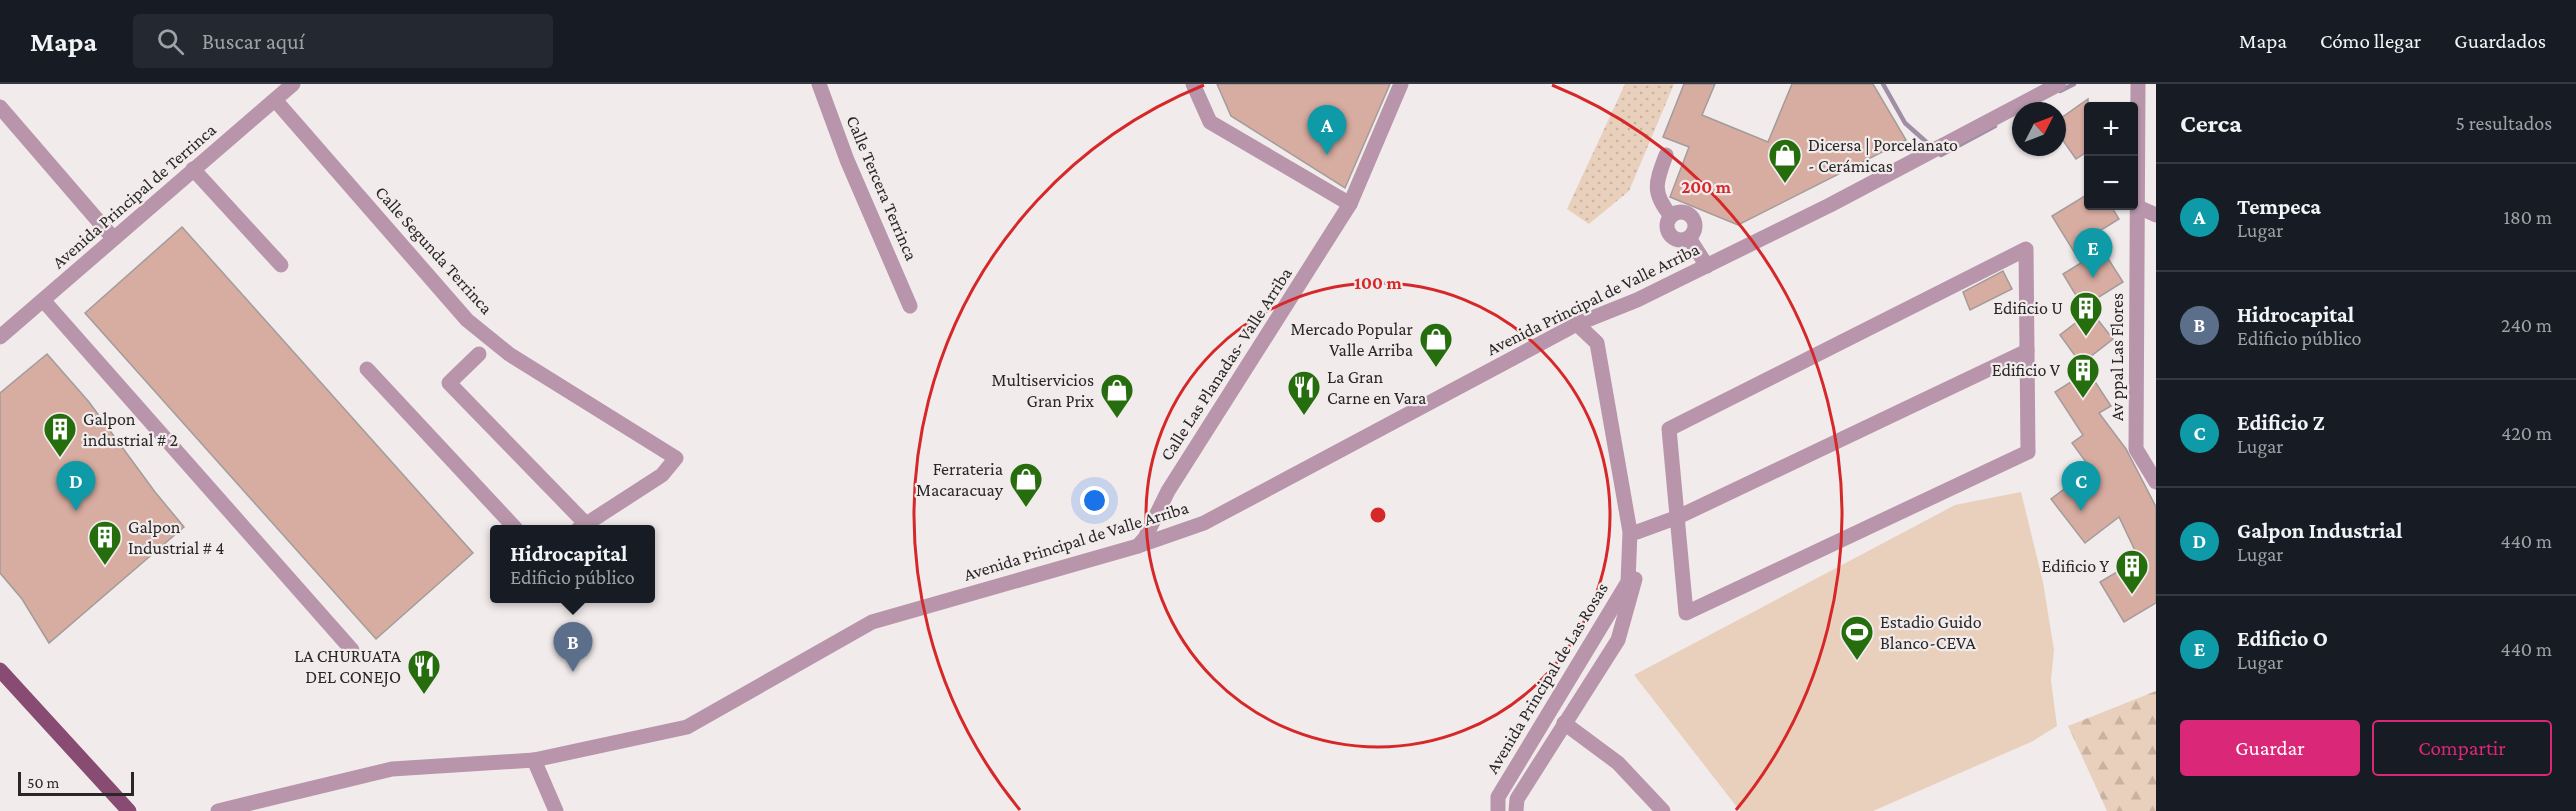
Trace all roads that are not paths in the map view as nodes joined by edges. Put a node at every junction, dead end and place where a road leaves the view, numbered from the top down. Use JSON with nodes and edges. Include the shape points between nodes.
{"nodes":[{"id":1,"x":292,"y":84,"type":"edge"},
{"id":2,"x":819,"y":84,"type":"edge"},
{"id":3,"x":1193,"y":84,"type":"edge"},
{"id":4,"x":1401,"y":84,"type":"edge"},
{"id":5,"x":2059,"y":84,"type":"edge"},
{"id":6,"x":2138,"y":84,"type":"edge"},
{"id":7,"x":276,"y":101,"type":"junction"},
{"id":8,"x":0,"y":107,"type":"edge"},
{"id":9,"x":1666,"y":155,"type":"dead end"},
{"id":10,"x":2138,"y":156,"type":"edge"},
{"id":11,"x":193,"y":169,"type":"junction"},
{"id":12,"x":1350,"y":204,"type":"junction"},
{"id":13,"x":2138,"y":207,"type":"edge"},
{"id":14,"x":2138,"y":210,"type":"edge"},
{"id":15,"x":2156,"y":215,"type":"edge"},
{"id":16,"x":113,"y":238,"type":"junction"},
{"id":17,"x":281,"y":265,"type":"dead end"},
{"id":18,"x":1707,"y":266,"type":"junction"},
{"id":19,"x":42,"y":300,"type":"junction"},
{"id":20,"x":910,"y":306,"type":"dead end"},
{"id":21,"x":1582,"y":323,"type":"junction"},
{"id":22,"x":0,"y":337,"type":"edge"},
{"id":23,"x":2027,"y":351,"type":"junction"},
{"id":24,"x":479,"y":354,"type":"dead end"},
{"id":25,"x":367,"y":369,"type":"dead end"},
{"id":26,"x":2156,"y":482,"type":"edge"},
{"id":27,"x":1678,"y":517,"type":"junction"},
{"id":28,"x":512,"y":525,"type":"edge"},
{"id":29,"x":579,"y":525,"type":"edge"},
{"id":30,"x":584,"y":525,"type":"edge"},
{"id":31,"x":1636,"y":532,"type":"junction"},
{"id":32,"x":1138,"y":546,"type":"junction"},
{"id":33,"x":352,"y":650,"type":"dead end"},
{"id":34,"x":0,"y":670,"type":"edge"},
{"id":35,"x":1564,"y":723,"type":"junction"},
{"id":36,"x":534,"y":760,"type":"junction"},
{"id":37,"x":129,"y":811,"type":"edge"},
{"id":38,"x":218,"y":811,"type":"edge"},
{"id":39,"x":556,"y":811,"type":"edge"},
{"id":40,"x":1498,"y":811,"type":"edge"},
{"id":41,"x":1516,"y":811,"type":"edge"},
{"id":42,"x":1663,"y":811,"type":"edge"}],
"edges":[{"from":1,"to":7,"type":"street","name":"Avenida Principal de Terrinca"},
{"from":2,"to":20,"type":"street","name":"Calle Tercera Terrinca"},
{"from":3,"to":12,"type":"street","via":[[1210,122]]},
{"from":4,"to":12,"type":"street","name":"Calle Las Planadas- Valle Arriba"},
{"from":5,"to":18,"type":"street","name":"Avenida Principal de Valle Arriba"},
{"from":6,"to":10,"type":"street","name":"Av ppal Las Flores"},
{"from":7,"to":11,"type":"street","name":"Avenida Principal de Terrinca"},
{"from":7,"to":30,"type":"street","name":"Calle Segunda Terrinca","via":[[467,320],[509,354],[676,458],[662,475]]},
{"from":8,"to":16,"type":"street"},
{"from":9,"to":18,"type":"street","via":[[1657,178],[1661,203],[1671,216],[1666,225],[1670,235],[1679,241],[1689,238]]},
{"from":11,"to":16,"type":"street","name":"Avenida Principal de Terrinca"},
{"from":11,"to":17,"type":"street"},
{"from":12,"to":32,"type":"street","name":"Calle Las Planadas- Valle Arriba","via":[[1168,491]]},
{"from":13,"to":15,"type":"street"},
{"from":14,"to":26,"type":"street","name":"Av ppal Las Flores","via":[[2136,449]]},
{"from":16,"to":19,"type":"street","name":"Avenida Principal de Terrinca"},
{"from":18,"to":21,"type":"street","name":"Avenida Principal de Valle Arriba"},
{"from":19,"to":22,"type":"street","name":"Avenida Principal de Terrinca"},
{"from":19,"to":33,"type":"street"},
{"from":21,"to":31,"type":"street","via":[[1603,339],[1612,371]]},
{"from":21,"to":32,"type":"street","name":"Avenida Principal de Valle Arriba","via":[[1204,523]]},
{"from":21,"to":40,"type":"street","name":"Avenida Principal de Las Rosas","via":[[1597,343],[1630,532],[1628,582],[1498,797]]},
{"from":23,"to":27,"type":"street"},
{"from":23,"to":27,"type":"street","via":[[2028,452],[1686,613]]},
{"from":23,"to":27,"type":"street","via":[[2026,249],[1669,429]]},
{"from":24,"to":29,"type":"street","via":[[449,382]]},
{"from":25,"to":28,"type":"street"},
{"from":27,"to":31,"type":"street"},
{"from":31,"to":35,"type":"street","via":[[1635,583],[1618,640]]},
{"from":32,"to":36,"type":"street","name":"Avenida Principal de Valle Arriba","via":[[872,622],[687,727]]},
{"from":34,"to":37,"type":"main road"},
{"from":35,"to":41,"type":"street","via":[[1517,799]]},
{"from":35,"to":42,"type":"street","via":[[1618,763]]},
{"from":36,"to":38,"type":"street","name":"Avenida Principal de Valle Arriba","via":[[392,769]]},
{"from":36,"to":39,"type":"street"}]}
